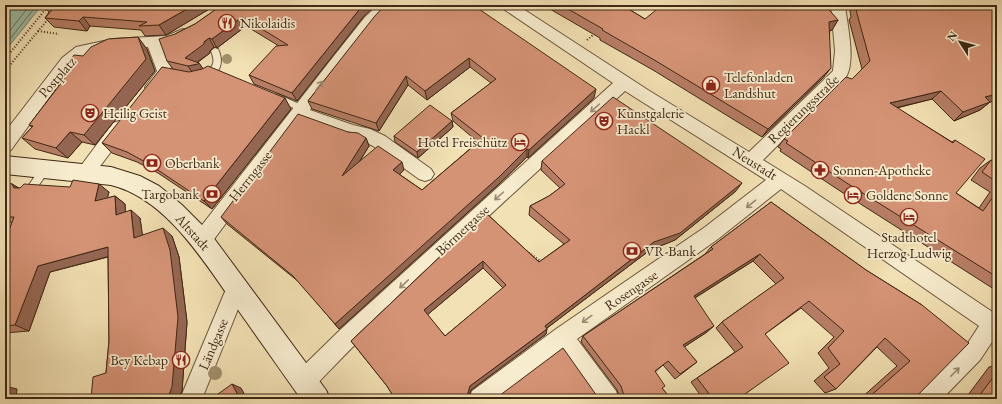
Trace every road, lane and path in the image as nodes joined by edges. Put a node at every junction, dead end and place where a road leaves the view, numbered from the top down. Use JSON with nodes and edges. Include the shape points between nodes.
{"nodes":[{"id":1,"x":49,"y":5,"type":"edge"},
{"id":2,"x":387,"y":5,"type":"edge"},
{"id":3,"x":508,"y":5,"type":"edge"},
{"id":4,"x":838,"y":5,"type":"edge"},
{"id":5,"x":51,"y":15,"type":"edge"},
{"id":6,"x":197,"y":26,"type":"edge"},
{"id":7,"x":38,"y":31,"type":"junction"},
{"id":8,"x":59,"y":34,"type":"dead end"},
{"id":9,"x":154,"y":42,"type":"junction"},
{"id":10,"x":214,"y":51,"type":"edge"},
{"id":11,"x":5,"y":59,"type":"edge"},
{"id":12,"x":5,"y":71,"type":"edge"},
{"id":13,"x":214,"y":72,"type":"junction"},
{"id":14,"x":223,"y":75,"type":"edge"},
{"id":15,"x":201,"y":80,"type":"edge"},
{"id":16,"x":624,"y":82,"type":"junction"},
{"id":17,"x":268,"y":94,"type":"edge"},
{"id":18,"x":143,"y":99,"type":"edge"},
{"id":19,"x":301,"y":111,"type":"junction"},
{"id":20,"x":129,"y":116,"type":"edge"},
{"id":21,"x":5,"y":145,"type":"edge"},
{"id":22,"x":752,"y":160,"type":"junction"},
{"id":23,"x":5,"y":165,"type":"edge"},
{"id":24,"x":45,"y":169,"type":"junction"},
{"id":25,"x":86,"y":172,"type":"junction"},
{"id":26,"x":426,"y":174,"type":"dead end"},
{"id":27,"x":780,"y":179,"type":"junction"},
{"id":28,"x":29,"y":192,"type":"edge"},
{"id":29,"x":202,"y":240,"type":"junction"},
{"id":30,"x":521,"y":246,"type":"edge"},
{"id":31,"x":545,"y":264,"type":"edge"},
{"id":32,"x":236,"y":289,"type":"junction"},
{"id":33,"x":994,"y":326,"type":"edge"},
{"id":34,"x":563,"y":337,"type":"junction"},
{"id":35,"x":310,"y":390,"type":"edge"},
{"id":36,"x":190,"y":399,"type":"edge"},
{"id":37,"x":480,"y":399,"type":"edge"},
{"id":38,"x":608,"y":399,"type":"edge"},
{"id":39,"x":927,"y":399,"type":"edge"}],
"edges":[{"from":1,"to":11,"type":"path"},
{"from":19,"to":2,"type":"street","name":"Herrngasse","one_way":true,"via":[[362,31]]},
{"from":3,"to":16,"type":"street","name":"Neustadt"},
{"from":4,"to":22,"type":"street","name":"Regierungsstraße","via":[[843,51],[841,73]]},
{"from":5,"to":7,"type":"path"},
{"from":6,"to":9,"type":"street","name":"Postplatz","via":[[168,40]]},
{"from":7,"to":8,"type":"path"},
{"from":7,"to":12,"type":"path"},
{"from":9,"to":18,"type":"street","via":[[169,73]]},
{"from":9,"to":21,"type":"street","name":"Postplatz","via":[[113,44],[81,51],[67,62]]},
{"from":10,"to":13,"type":"lane","via":[[218,64]]},
{"from":13,"to":14,"type":"lane"},
{"from":13,"to":15,"type":"lane"},
{"from":16,"to":22,"type":"street","name":"Neustadt"},
{"from":16,"to":35,"type":"street","name":"Börmergasse","one_way":true,"via":[[347,337]]},
{"from":17,"to":19,"type":"lane"},
{"from":19,"to":26,"type":"street","via":[[379,141]]},
{"from":19,"to":29,"type":"street","name":"Herrngasse"},
{"from":20,"to":25,"type":"street"},
{"from":22,"to":27,"type":"street","name":"Neustadt"},
{"from":23,"to":24,"type":"street","name":"Altstadt"},
{"from":24,"to":25,"type":"street","name":"Altstadt"},
{"from":24,"to":28,"type":"lane"},
{"from":25,"to":29,"type":"street","name":"Altstadt","via":[[106,174],[142,187],[185,220]]},
{"from":27,"to":33,"type":"street","name":"Neustadt"},
{"from":27,"to":34,"type":"street","name":"Rosengasse","one_way":true,"via":[[751,205],[665,268]]},
{"from":29,"to":32,"type":"street","name":"Altstadt"},
{"from":30,"to":31,"type":"path"},
{"from":32,"to":35,"type":"street","name":"Altstadt"},
{"from":32,"to":36,"type":"street","name":"Ländgasse"},
{"from":39,"to":33,"type":"street","one_way":true,"via":[[973,353]]},
{"from":34,"to":37,"type":"street","name":"Rosengasse"},
{"from":34,"to":38,"type":"street"}]}
